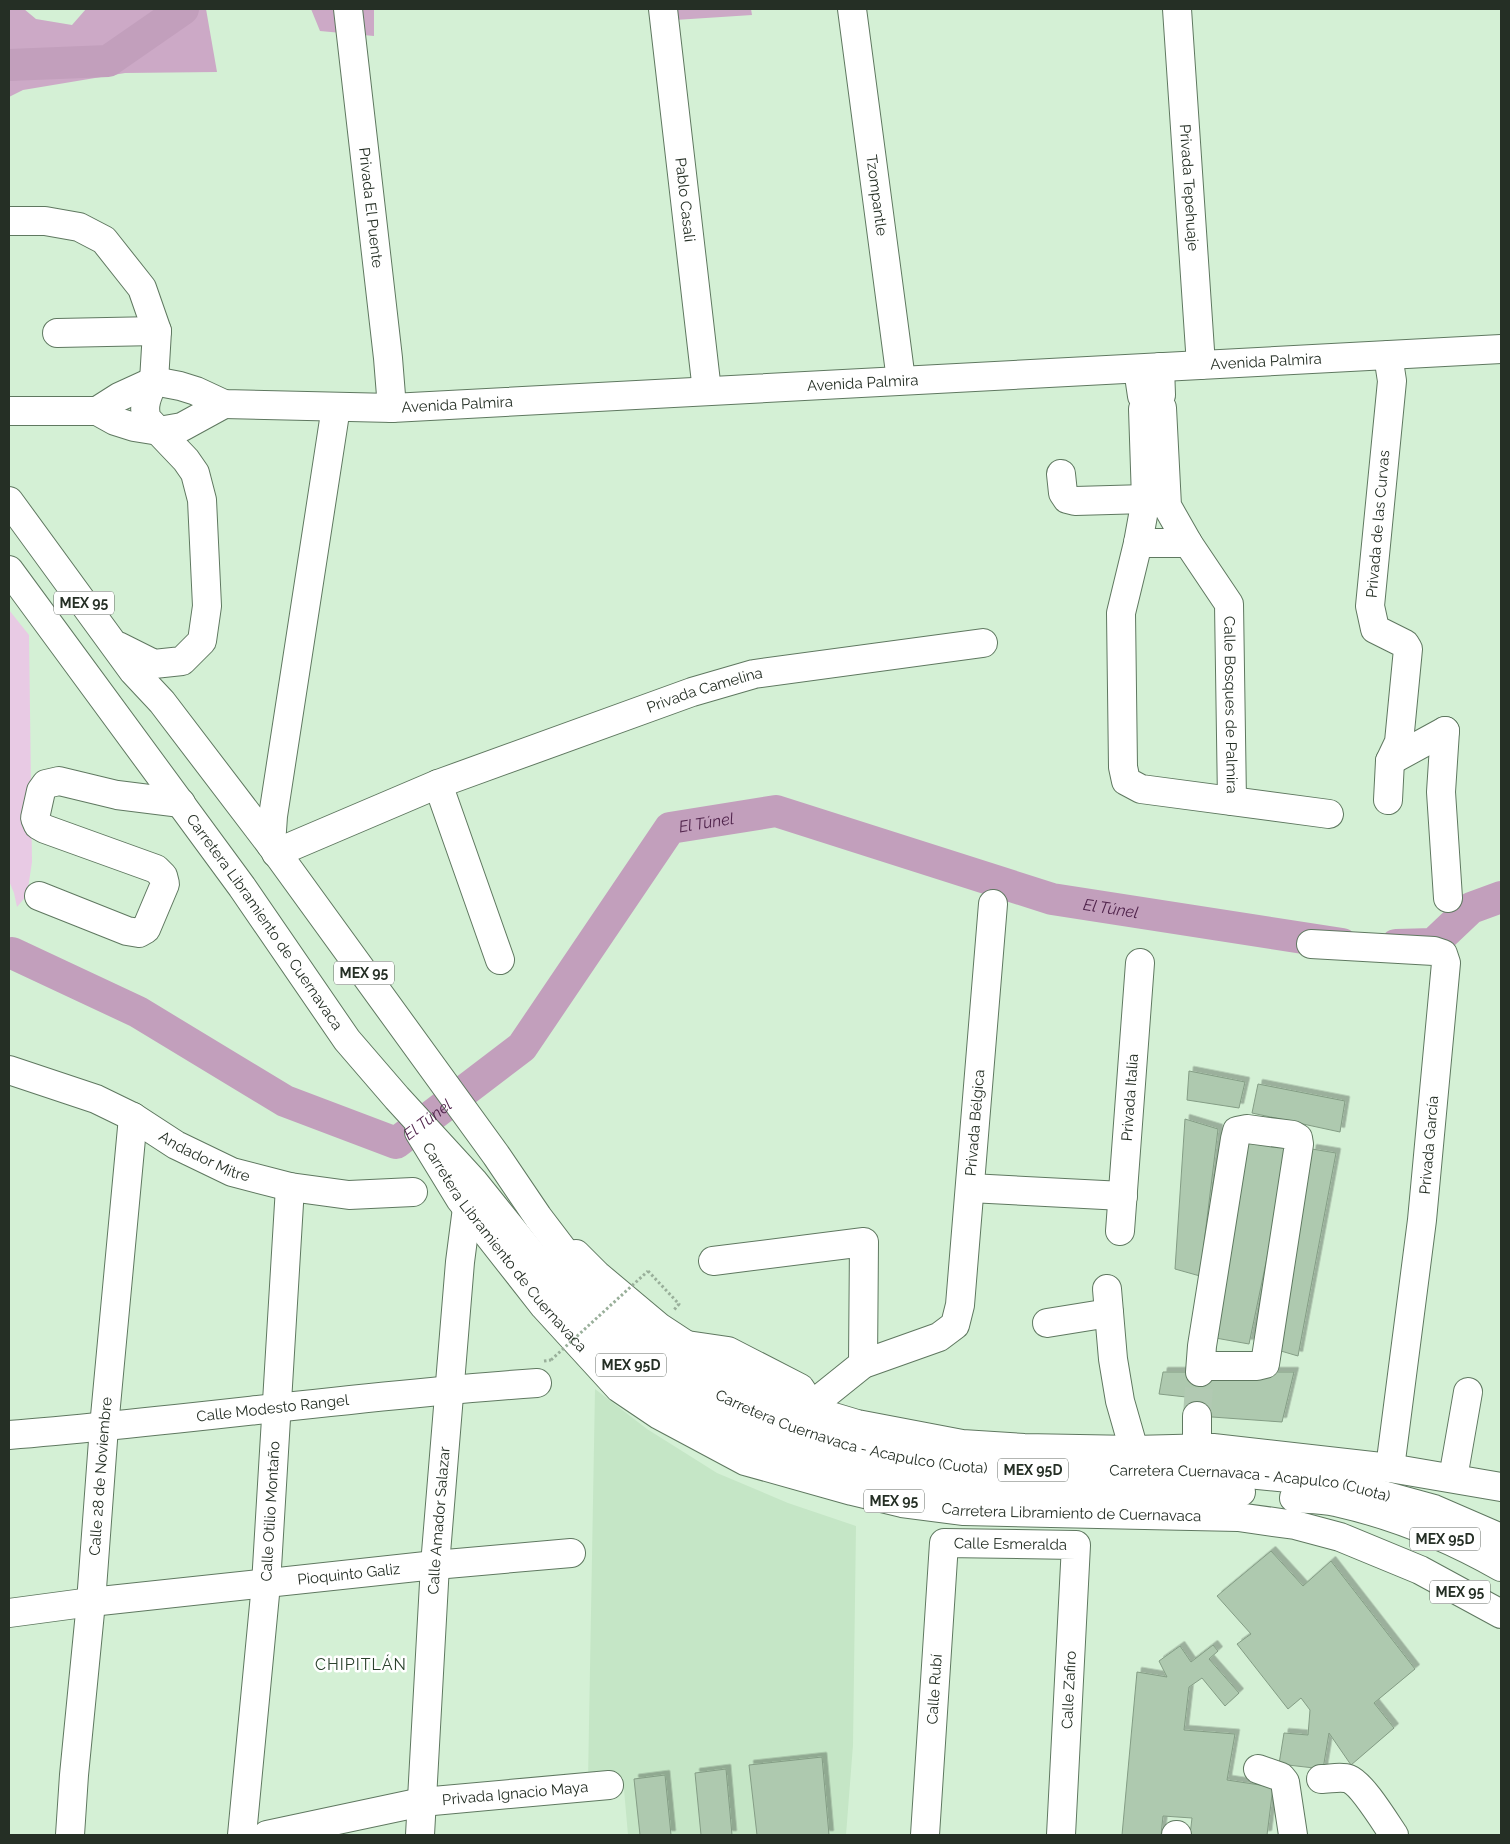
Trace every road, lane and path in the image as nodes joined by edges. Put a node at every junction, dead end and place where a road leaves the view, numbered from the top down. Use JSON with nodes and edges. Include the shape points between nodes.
{"nodes":[{"id":1,"x":348,"y":9,"type":"edge"},
{"id":2,"x":664,"y":9,"type":"edge"},
{"id":3,"x":852,"y":9,"type":"edge"},
{"id":4,"x":1177,"y":9,"type":"edge"},
{"id":5,"x":9,"y":222,"type":"edge"},
{"id":6,"x":157,"y":331,"type":"junction"},
{"id":7,"x":57,"y":333,"type":"dead end"},
{"id":8,"x":1501,"y":349,"type":"edge"},
{"id":9,"x":1388,"y":355,"type":"junction"},
{"id":10,"x":1201,"y":365,"type":"junction"},
{"id":11,"x":1149,"y":368,"type":"junction"},
{"id":12,"x":901,"y":380,"type":"junction"},
{"id":13,"x":154,"y":382,"type":"junction"},
{"id":14,"x":707,"y":391,"type":"junction"},
{"id":15,"x":1152,"y":402,"type":"junction"},
{"id":16,"x":224,"y":404,"type":"junction"},
{"id":17,"x":336,"y":407,"type":"junction"},
{"id":18,"x":392,"y":408,"type":"junction"},
{"id":19,"x":9,"y":411,"type":"edge"},
{"id":20,"x":97,"y":411,"type":"junction"},
{"id":21,"x":159,"y":430,"type":"junction"},
{"id":22,"x":1062,"y":474,"type":"dead end"},
{"id":23,"x":1146,"y":499,"type":"junction"},
{"id":24,"x":9,"y":501,"type":"edge"},
{"id":25,"x":1138,"y":543,"type":"junction"},
{"id":26,"x":1188,"y":543,"type":"junction"},
{"id":27,"x":9,"y":570,"type":"edge"},
{"id":28,"x":983,"y":643,"type":"dead end"},
{"id":29,"x":114,"y":644,"type":"junction"},
{"id":30,"x":1390,"y":762,"type":"junction"},
{"id":31,"x":438,"y":784,"type":"junction"},
{"id":32,"x":1388,"y":800,"type":"dead end"},
{"id":33,"x":1232,"y":801,"type":"junction"},
{"id":34,"x":180,"y":804,"type":"junction"},
{"id":35,"x":1329,"y":814,"type":"dead end"},
{"id":36,"x":274,"y":849,"type":"junction"},
{"id":37,"x":39,"y":896,"type":"dead end"},
{"id":38,"x":1448,"y":898,"type":"dead end"},
{"id":39,"x":993,"y":904,"type":"dead end"},
{"id":40,"x":1311,"y":944,"type":"dead end"},
{"id":41,"x":500,"y":960,"type":"dead end"},
{"id":42,"x":1140,"y":963,"type":"dead end"},
{"id":43,"x":9,"y":1070,"type":"edge"},
{"id":44,"x":397,"y":1098,"type":"joint"},
{"id":45,"x":133,"y":1117,"type":"junction"},
{"id":46,"x":290,"y":1187,"type":"junction"},
{"id":47,"x":970,"y":1188,"type":"junction"},
{"id":48,"x":413,"y":1192,"type":"dead end"},
{"id":49,"x":467,"y":1196,"type":"junction"},
{"id":50,"x":1123,"y":1196,"type":"junction"},
{"id":51,"x":538,"y":1217,"type":"junction"},
{"id":52,"x":1120,"y":1231,"type":"dead end"},
{"id":53,"x":713,"y":1261,"type":"dead end"},
{"id":54,"x":679,"y":1304,"type":"dead end"},
{"id":55,"x":1047,"y":1323,"type":"dead end"},
{"id":56,"x":551,"y":1360,"type":"dead end"},
{"id":57,"x":862,"y":1364,"type":"junction"},
{"id":58,"x":1201,"y":1369,"type":"joint"},
{"id":59,"x":537,"y":1383,"type":"dead end"},
{"id":60,"x":450,"y":1389,"type":"junction"},
{"id":61,"x":1468,"y":1392,"type":"dead end"},
{"id":62,"x":278,"y":1408,"type":"junction"},
{"id":63,"x":806,"y":1408,"type":"junction"},
{"id":64,"x":1197,"y":1416,"type":"tunnel mouth"},
{"id":65,"x":104,"y":1427,"type":"junction"},
{"id":66,"x":9,"y":1435,"type":"edge"},
{"id":67,"x":1197,"y":1449,"type":"junction"},
{"id":68,"x":1134,"y":1450,"type":"junction"},
{"id":69,"x":1390,"y":1468,"type":"junction"},
{"id":70,"x":1453,"y":1478,"type":"junction"},
{"id":71,"x":1276,"y":1487,"type":"junction"},
{"id":72,"x":1501,"y":1487,"type":"edge"},
{"id":73,"x":1501,"y":1538,"type":"edge"},
{"id":74,"x":944,"y":1543,"type":"joint"},
{"id":75,"x":1076,"y":1545,"type":"joint"},
{"id":76,"x":571,"y":1553,"type":"dead end"},
{"id":77,"x":435,"y":1565,"type":"junction"},
{"id":78,"x":1501,"y":1567,"type":"edge"},
{"id":79,"x":1420,"y":1570,"type":"junction"},
{"id":80,"x":266,"y":1584,"type":"junction"},
{"id":81,"x":1460,"y":1592,"type":"junction"},
{"id":82,"x":91,"y":1602,"type":"junction"},
{"id":83,"x":1501,"y":1604,"type":"edge"},
{"id":84,"x":9,"y":1613,"type":"edge"},
{"id":85,"x":1501,"y":1614,"type":"edge"},
{"id":86,"x":1501,"y":1632,"type":"edge"},
{"id":87,"x":1258,"y":1769,"type":"dead end"},
{"id":88,"x":1321,"y":1780,"type":"dead end"},
{"id":89,"x":610,"y":1785,"type":"dead end"},
{"id":90,"x":422,"y":1802,"type":"junction"},
{"id":91,"x":70,"y":1835,"type":"edge"},
{"id":92,"x":242,"y":1835,"type":"edge"},
{"id":93,"x":267,"y":1835,"type":"edge"},
{"id":94,"x":420,"y":1835,"type":"edge"},
{"id":95,"x":925,"y":1835,"type":"edge"},
{"id":96,"x":1062,"y":1835,"type":"edge"},
{"id":97,"x":1293,"y":1835,"type":"edge"},
{"id":98,"x":1394,"y":1835,"type":"edge"}],
"edges":[{"from":1,"to":18,"type":"main road","name":"Privada El Puente"},
{"from":2,"to":14,"type":"main road","name":"Pablo Casali"},
{"from":3,"to":12,"type":"main road","name":"Tzompantle"},
{"from":4,"to":10,"type":"main road","name":"Privada Tepehuaje"},
{"from":5,"to":6,"type":"main road","via":[[45,220],[79,227],[104,240],[142,288]]},
{"from":6,"to":7,"type":"main road"},
{"from":6,"to":13,"type":"main road"},
{"from":8,"to":9,"type":"main road","name":"Avenida Palmira"},
{"from":9,"to":10,"type":"main road","name":"Avenida Palmira"},
{"from":9,"to":30,"type":"main road","name":"Privada de las Curvas","via":[[1392,381],[1370,606],[1375,629],[1405,644],[1408,649],[1399,742]]},
{"from":10,"to":11,"type":"main road","name":"Avenida Palmira"},
{"from":11,"to":12,"type":"main road","name":"Avenida Palmira"},
{"from":11,"to":15,"type":"main road","name":"Calle Bosques de Palmira"},
{"from":12,"to":14,"type":"main road","name":"Avenida Palmira"},
{"from":13,"to":16,"type":"main road","name":"Avenida Palmira","via":[[180,386]]},
{"from":13,"to":20,"type":"main road","via":[[119,397]]},
{"from":13,"to":21,"type":"main road","via":[[145,412],[147,419]]},
{"from":14,"to":18,"type":"main road","name":"Avenida Palmira"},
{"from":15,"to":23,"type":"main road","name":"Calle Bosques de Palmira"},
{"from":15,"to":26,"type":"main road","name":"Calle Bosques de Palmira","via":[[1167,506]]},
{"from":16,"to":17,"type":"main road","name":"Avenida Palmira"},
{"from":16,"to":21,"type":"main road","via":[[182,427]]},
{"from":17,"to":18,"type":"main road","name":"Avenida Palmira"},
{"from":17,"to":36,"type":"main road","via":[[273,816]]},
{"from":19,"to":20,"type":"main road"},
{"from":20,"to":21,"type":"main road","via":[[134,427]]},
{"from":21,"to":29,"type":"main road","via":[[195,472],[202,500],[207,606],[202,641],[182,661],[154,664]]},
{"from":22,"to":23,"type":"main road","via":[[1063,493],[1067,499]]},
{"from":23,"to":25,"type":"main road","name":"Calle Bosques de Palmira"},
{"from":24,"to":29,"type":"main road","number":"MEX 95"},
{"from":25,"to":26,"type":"main road"},
{"from":25,"to":33,"type":"main road","name":"Calle Bosques de Palmira","via":[[1121,613],[1123,767],[1126,781],[1141,789]]},
{"from":26,"to":33,"type":"main road","name":"Calle Bosques de Palmira","via":[[1229,604]]},
{"from":27,"to":34,"type":"main road","name":"Carretera Libramiento de Cuernavaca","number":"MEX 95"},
{"from":28,"to":31,"type":"main road","name":"Privada Camelina","via":[[754,674],[692,692]]},
{"from":29,"to":36,"type":"main road","number":"MEX 95"},
{"from":30,"to":32,"type":"main road","name":"Privada de las Curvas"},
{"from":30,"to":38,"type":"main road","via":[[1445,731],[1441,792]]},
{"from":31,"to":36,"type":"main road","name":"Privada Camelina"},
{"from":31,"to":41,"type":"main road"},
{"from":33,"to":35,"type":"main road"},
{"from":34,"to":37,"type":"main road","via":[[117,795],[59,781],[46,784],[41,791],[35,818],[38,825],[156,869],[165,884],[146,929],[139,933]]},
{"from":34,"to":44,"type":"main road","name":"Carretera Libramiento de Cuernavaca","number":"MEX 95","via":[[347,1040]]},
{"from":36,"to":51,"type":"main road","number":"MEX 95"},
{"from":39,"to":47,"type":"main road","name":"Privada Bélgica"},
{"from":40,"to":69,"type":"main road","name":"Privada García","via":[[1434,951],[1443,954],[1446,963],[1422,1220]]},
{"from":42,"to":50,"type":"main road","name":"Privada Italia"},
{"from":43,"to":45,"type":"main road","name":"Andador Mitre","via":[[96,1100]]},
{"from":44,"to":49,"type":"main road","name":"Carretera Cuernavaca - Acapulco (Cuota)","number":"MEX 95D"},
{"from":45,"to":46,"type":"main road","name":"Andador Mitre","via":[[176,1145],[232,1172]]},
{"from":45,"to":65,"type":"main road","name":"Calle 28 de Noviembre"},
{"from":46,"to":48,"type":"main road","name":"Andador Mitre","via":[[350,1195]]},
{"from":46,"to":62,"type":"main road","name":"Calle Otilio Montaño"},
{"from":47,"to":50,"type":"main road","name":"Privada Bélgica"},
{"from":47,"to":57,"type":"main road","via":[[960,1305],[955,1325],[939,1337]]},
{"from":49,"to":60,"type":"main road","name":"Calle Amador Salazar"},
{"from":49,"to":71,"type":"main road","name":"Carretera Cuernavaca - Acapulco (Cuota)","number":"MEX 95D","via":[[630,1363],[708,1416],[787,1452],[900,1483],[962,1489],[1241,1492]]},
{"from":49,"to":79,"type":"main road","name":"Carretera Libramiento de Cuernavaca","number":"MEX 95","via":[[544,1306],[619,1388],[659,1416],[745,1460],[902,1503],[956,1510],[1238,1517],[1295,1525],[1340,1537]]},
{"from":50,"to":52,"type":"main road","name":"Privada Italia"},
{"from":51,"to":63,"type":"main road","number":"MEX 95","via":[[659,1327],[728,1373]]},
{"from":51,"to":71,"type":"main road","name":"Carretera Cuernavaca - Acapulco (Cuota)","number":"MEX 95D","via":[[592,1288],[652,1352],[714,1392],[792,1427],[851,1446],[910,1459],[965,1466],[1238,1473]]},
{"from":53,"to":57,"type":"main road","via":[[864,1242]]},
{"from":54,"to":56,"type":"path","bridge":true,"via":[[648,1270]]},
{"from":55,"to":68,"type":"main road","via":[[1108,1301],[1113,1359]]},
{"from":57,"to":63,"type":"main road"},
{"from":58,"to":58,"type":"main road","via":[[1234,1138],[1237,1131],[1247,1129],[1293,1135],[1299,1144],[1265,1364]]},
{"from":59,"to":60,"type":"main road","name":"Calle Modesto Rangel"},
{"from":60,"to":62,"type":"main road","name":"Calle Modesto Rangel"},
{"from":60,"to":77,"type":"main road","name":"Calle Amador Salazar"},
{"from":61,"to":70,"type":"main road"},
{"from":62,"to":65,"type":"main road","name":"Calle Modesto Rangel"},
{"from":62,"to":80,"type":"main road","name":"Calle Otilio Montaño"},
{"from":63,"to":68,"type":"main road","number":"MEX 95","via":[[857,1424],[962,1444]]},
{"from":64,"to":67,"type":"main road"},
{"from":65,"to":66,"type":"main road","name":"Calle Modesto Rangel"},
{"from":65,"to":82,"type":"main road","name":"Calle 28 de Noviembre"},
{"from":67,"to":68,"type":"main road","number":"MEX 95"},
{"from":67,"to":69,"type":"main road","number":"MEX 95","via":[[1213,1448]]},
{"from":69,"to":70,"type":"main road","number":"MEX 95"},
{"from":70,"to":72,"type":"main road","number":"MEX 95"},
{"from":71,"to":73,"type":"main road","name":"Carretera Cuernavaca - Acapulco (Cuota)","number":"MEX 95D","via":[[1338,1483],[1434,1510]]},
{"from":71,"to":78,"type":"main road","name":"Carretera Cuernavaca - Acapulco (Cuota)","number":"MEX 95D","via":[[1416,1526]]},
{"from":74,"to":75,"type":"main road","name":"Calle Esmeralda"},
{"from":74,"to":95,"type":"main road","name":"Calle Rubí"},
{"from":75,"to":96,"type":"main road","name":"Calle Zafiro"},
{"from":76,"to":77,"type":"main road","name":"Pioquinto Galiz"},
{"from":77,"to":80,"type":"main road","name":"Pioquinto Galiz"},
{"from":77,"to":90,"type":"main road","name":"Calle Amador Salazar"},
{"from":79,"to":81,"type":"main road","name":"Carretera Libramiento de Cuernavaca","number":"MEX 95"},
{"from":79,"to":83,"type":"main road"},
{"from":80,"to":82,"type":"main road","name":"Pioquinto Galiz"},
{"from":80,"to":92,"type":"main road","name":"Calle Otilio Montaño"},
{"from":81,"to":85,"type":"main road","name":"Carretera Libramiento de Cuernavaca","number":"MEX 95"},
{"from":81,"to":86,"type":"main road"},
{"from":82,"to":84,"type":"main road","name":"Pioquinto Galiz"},
{"from":82,"to":91,"type":"main road","name":"Calle 28 de Noviembre"},
{"from":87,"to":97,"type":"main road","via":[[1281,1777],[1285,1782]]},
{"from":88,"to":98,"type":"main road","via":[[1346,1778],[1352,1781]]},
{"from":89,"to":90,"type":"main road","name":"Privada Ignacio Maya"},
{"from":90,"to":93,"type":"main road","name":"Privada Ignacio Maya"},
{"from":90,"to":94,"type":"main road","name":"Calle Amador Salazar"}]}
